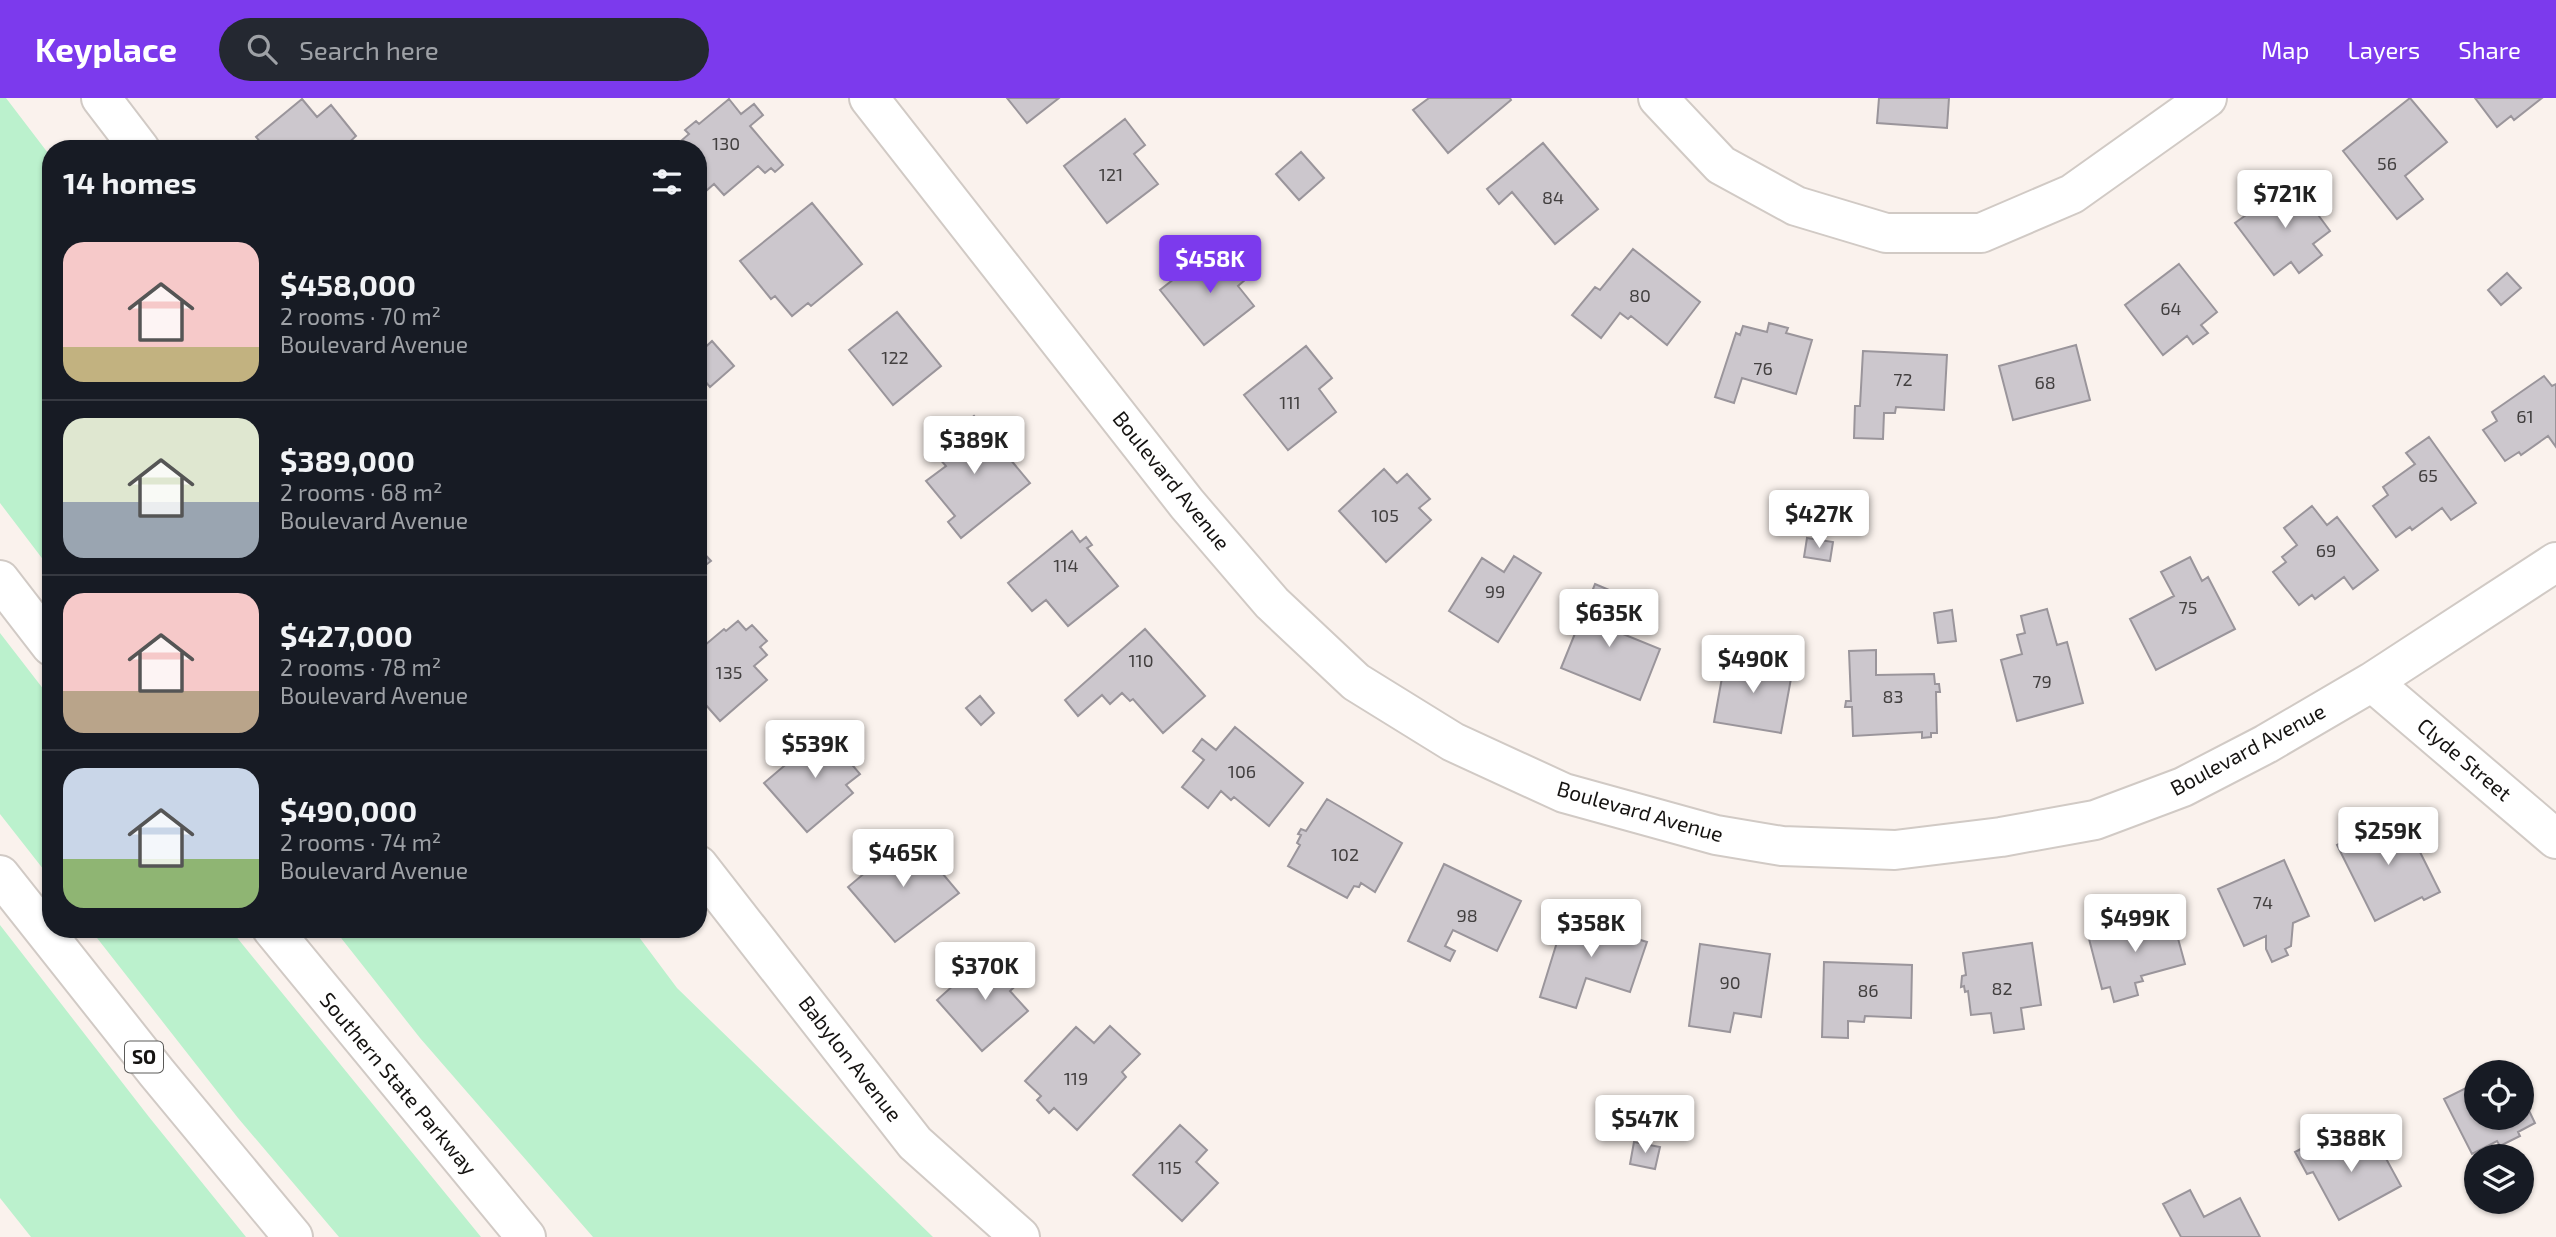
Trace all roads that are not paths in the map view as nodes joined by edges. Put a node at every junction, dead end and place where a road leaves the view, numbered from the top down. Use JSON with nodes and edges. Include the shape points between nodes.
{"nodes":[{"id":1,"x":101,"y":98,"type":"edge"},
{"id":2,"x":869,"y":98,"type":"edge"},
{"id":3,"x":1658,"y":98,"type":"edge"},
{"id":4,"x":2207,"y":98,"type":"edge"},
{"id":5,"x":133,"y":140,"type":"edge"},
{"id":6,"x":2556,"y":562,"type":"edge"},
{"id":7,"x":0,"y":580,"type":"edge"},
{"id":8,"x":42,"y":634,"type":"edge"},
{"id":9,"x":2372,"y":682,"type":"junction"},
{"id":10,"x":2556,"y":839,"type":"edge"},
{"id":11,"x":0,"y":875,"type":"edge"},
{"id":12,"x":707,"y":876,"type":"edge"},
{"id":13,"x":42,"y":928,"type":"edge"},
{"id":14,"x":50,"y":938,"type":"edge"},
{"id":15,"x":279,"y":938,"type":"edge"},
{"id":16,"x":293,"y":1237,"type":"edge"},
{"id":17,"x":526,"y":1237,"type":"edge"},
{"id":18,"x":1020,"y":1237,"type":"edge"}],
"edges":[{"from":1,"to":5,"type":"main road"},
{"from":2,"to":9,"type":"main road","name":"Boulevard Avenue","via":[[1187,504],[1272,603],[1356,682],[1453,742],[1564,793],[1716,835],[1782,846],[1895,850],[2001,837],[2095,820],[2183,787]]},
{"from":3,"to":4,"type":"main road","via":[[1721,165],[1796,206],[1886,233],[1981,233],[2073,194]]},
{"from":6,"to":9,"type":"main road","name":"Boulevard Avenue"},
{"from":7,"to":8,"type":"main road"},
{"from":9,"to":10,"type":"main road","name":"Clyde Street"},
{"from":11,"to":13,"type":"main road","number":"SO"},
{"from":12,"to":18,"type":"main road","name":"Babylon Avenue","via":[[915,1143]]},
{"from":14,"to":16,"type":"main road","number":"SO"},
{"from":15,"to":17,"type":"main road","name":"Southern State Parkway"}]}
